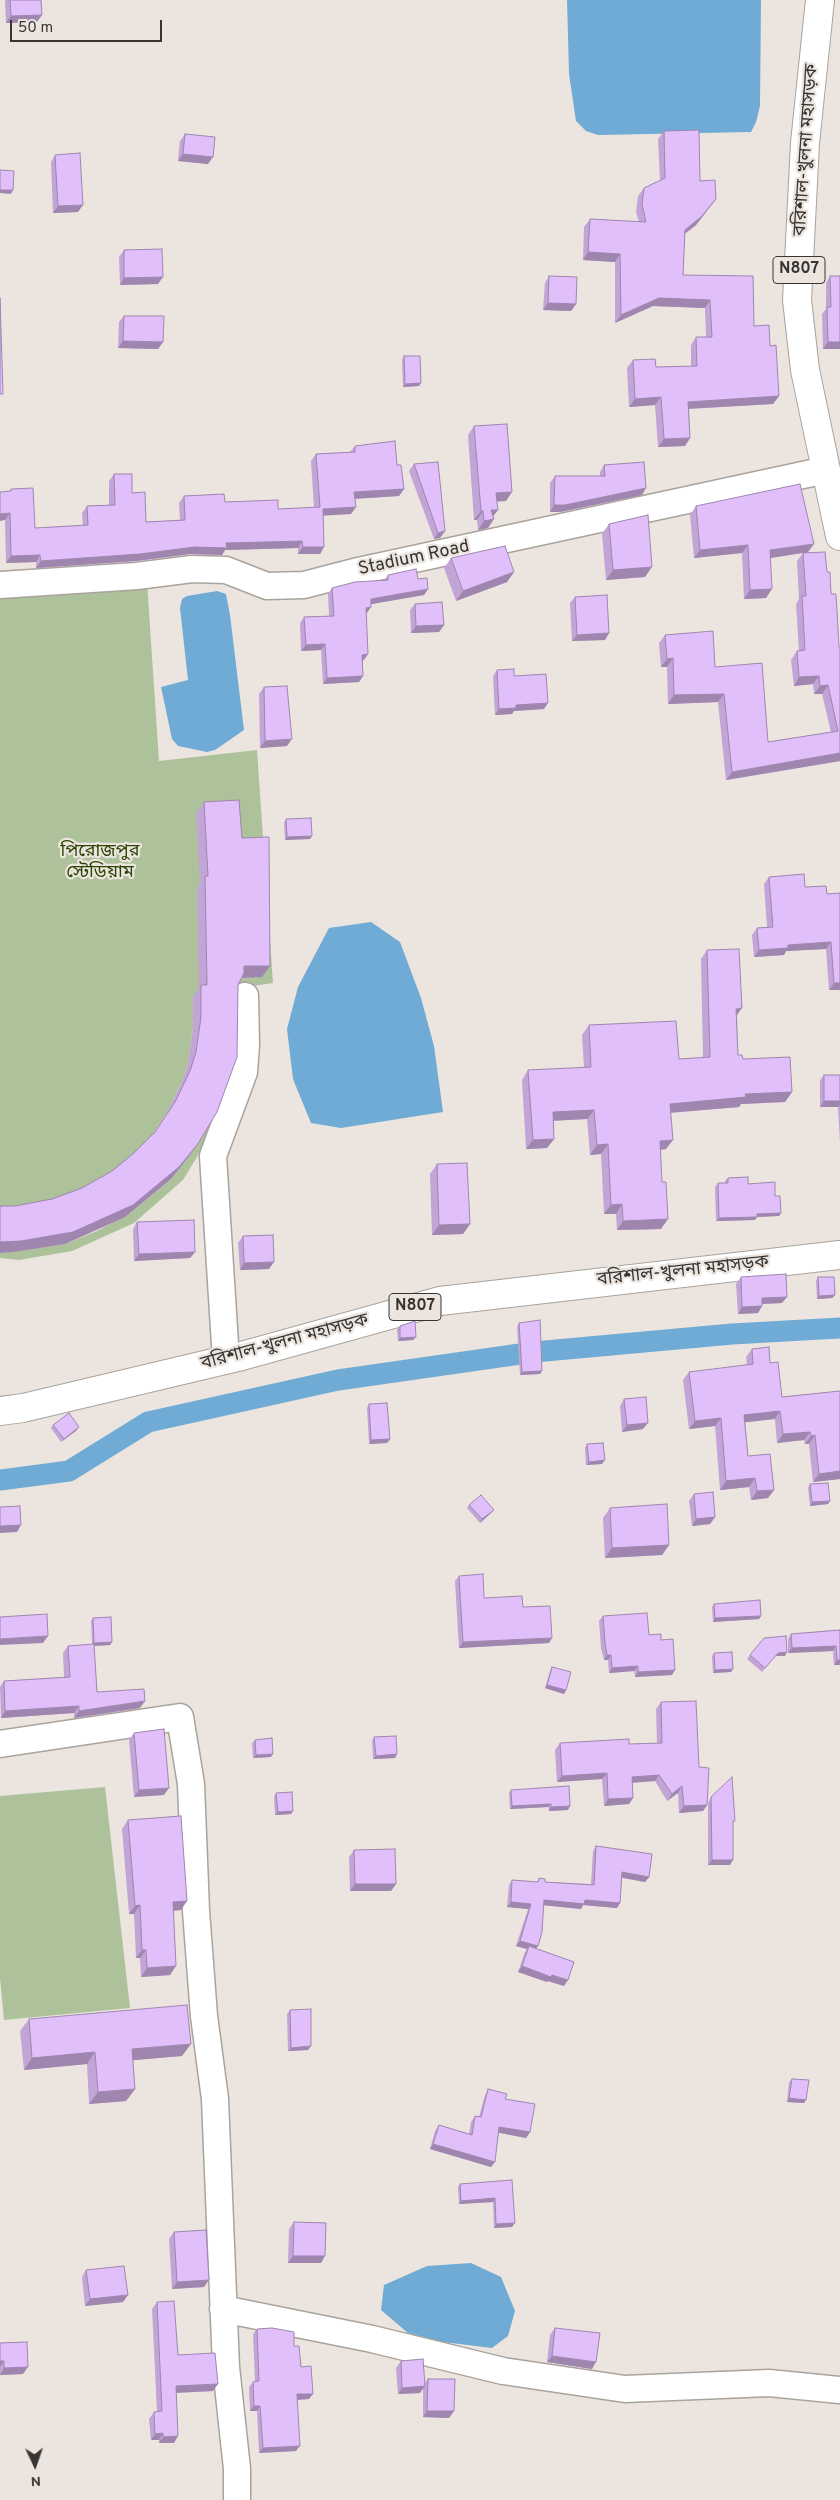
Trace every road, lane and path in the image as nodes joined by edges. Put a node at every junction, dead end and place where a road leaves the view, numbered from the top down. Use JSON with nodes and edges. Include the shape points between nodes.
{"nodes":[{"id":1,"x":820,"y":0,"type":"edge"},
{"id":2,"x":826,"y":470,"type":"junction"},
{"id":3,"x":840,"y":536,"type":"edge"},
{"id":4,"x":0,"y":585,"type":"edge"},
{"id":5,"x":244,"y":996,"type":"dead end"},
{"id":6,"x":840,"y":1255,"type":"edge"},
{"id":7,"x":226,"y":1360,"type":"junction"},
{"id":8,"x":0,"y":1411,"type":"edge"},
{"id":9,"x":0,"y":1744,"type":"edge"},
{"id":10,"x":222,"y":2308,"type":"junction"},
{"id":11,"x":840,"y":2390,"type":"edge"},
{"id":12,"x":237,"y":2500,"type":"edge"}],
"edges":[{"from":1,"to":2,"type":"highway","name":"বরিশাল-খুলনা মহাসড়ক","number":"N807","via":[[805,143],[797,300],[805,370]]},
{"from":2,"to":3,"type":"highway","name":"বরিশাল-খুলনা মহাসড়ক","number":"N807"},
{"from":2,"to":4,"type":"street","name":"Stadium Road","via":[[304,585],[267,586],[226,570],[192,569]]},
{"from":5,"to":7,"type":"street","via":[[244,1072],[214,1156]]},
{"from":6,"to":7,"type":"highway","name":"বরিশাল-খুলনা মহাসড়ক","number":"N807","via":[[440,1300]]},
{"from":7,"to":8,"type":"highway","name":"বরিশাল-খুলনা মহাসড়ক","number":"N807"},
{"from":9,"to":10,"type":"street","via":[[180,1717],[191,1784],[204,2016],[215,2099]]},
{"from":10,"to":11,"type":"street","via":[[372,2339],[502,2371],[625,2388],[770,2383]]},
{"from":10,"to":12,"type":"street"}]}
